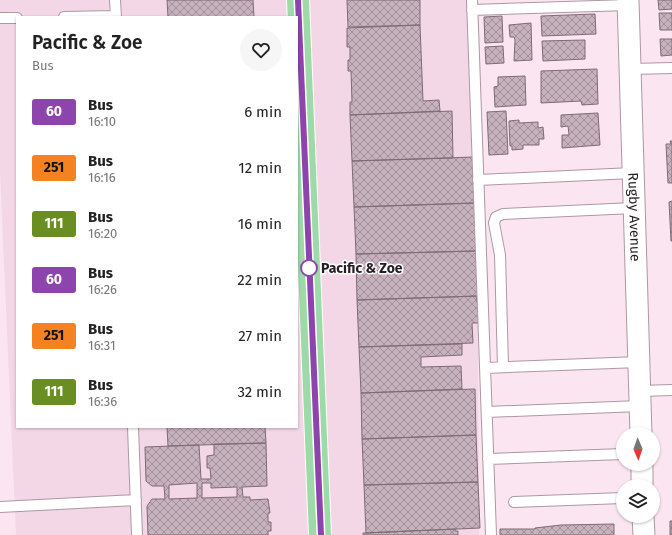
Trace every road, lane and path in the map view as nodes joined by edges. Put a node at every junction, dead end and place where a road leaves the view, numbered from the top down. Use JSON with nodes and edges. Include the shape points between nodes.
{"nodes":[{"id":1,"x":115,"y":0,"type":"edge"},
{"id":2,"x":298,"y":0,"type":"edge"},
{"id":3,"x":628,"y":3,"type":"edge"},
{"id":4,"x":472,"y":5,"type":"edge"},
{"id":5,"x":116,"y":16,"type":"edge"},
{"id":6,"x":0,"y":18,"type":"edge"},
{"id":7,"x":16,"y":18,"type":"edge"},
{"id":8,"x":672,"y":68,"type":"edge"},
{"id":9,"x":630,"y":69,"type":"junction"},
{"id":10,"x":633,"y":173,"type":"junction"},
{"id":11,"x":478,"y":180,"type":"junction"},
{"id":12,"x":634,"y":208,"type":"junction"},
{"id":13,"x":639,"y":362,"type":"junction"},
{"id":14,"x":503,"y":367,"type":"junction"},
{"id":15,"x":485,"y":368,"type":"junction"},
{"id":16,"x":672,"y":390,"type":"edge"},
{"id":17,"x":640,"y":398,"type":"junction"},
{"id":18,"x":487,"y":412,"type":"junction"},
{"id":19,"x":641,"y":427,"type":"edge"},
{"id":20,"x":133,"y":428,"type":"edge"},
{"id":21,"x":616,"y":454,"type":"edge"},
{"id":22,"x":488,"y":459,"type":"junction"},
{"id":23,"x":616,"y":498,"type":"edge"},
{"id":24,"x":136,"y":500,"type":"junction"},
{"id":25,"x":514,"y":502,"type":"dead end"},
{"id":26,"x":0,"y":507,"type":"edge"},
{"id":27,"x":643,"y":523,"type":"edge"},
{"id":28,"x":137,"y":535,"type":"edge"},
{"id":29,"x":320,"y":535,"type":"edge"},
{"id":30,"x":491,"y":535,"type":"edge"},
{"id":31,"x":644,"y":535,"type":"edge"}],
"edges":[{"from":1,"to":5,"type":"lane"},
{"from":2,"to":29,"type":"main road"},
{"from":3,"to":4,"type":"lane"},
{"from":3,"to":9,"type":"street","name":"Rugby Avenue"},
{"from":4,"to":11,"type":"lane"},
{"from":6,"to":7,"type":"lane"},
{"from":8,"to":9,"type":"lane"},
{"from":9,"to":10,"type":"street","name":"Rugby Avenue"},
{"from":10,"to":11,"type":"lane"},
{"from":10,"to":12,"type":"street","name":"Rugby Avenue"},
{"from":11,"to":15,"type":"lane"},
{"from":12,"to":13,"type":"street","name":"Rugby Avenue"},
{"from":12,"to":14,"type":"lane","via":[[503,214],[496,217],[494,223],[500,255]]},
{"from":13,"to":14,"type":"lane"},
{"from":13,"to":17,"type":"street","name":"Rugby Avenue"},
{"from":14,"to":15,"type":"lane"},
{"from":15,"to":18,"type":"lane"},
{"from":16,"to":17,"type":"lane"},
{"from":17,"to":18,"type":"lane"},
{"from":17,"to":19,"type":"street","name":"Rugby Avenue"},
{"from":18,"to":22,"type":"lane"},
{"from":20,"to":24,"type":"lane"},
{"from":21,"to":22,"type":"lane"},
{"from":22,"to":30,"type":"lane"},
{"from":23,"to":25,"type":"lane"},
{"from":24,"to":26,"type":"lane"},
{"from":24,"to":28,"type":"lane"},
{"from":27,"to":31,"type":"street"}]}
